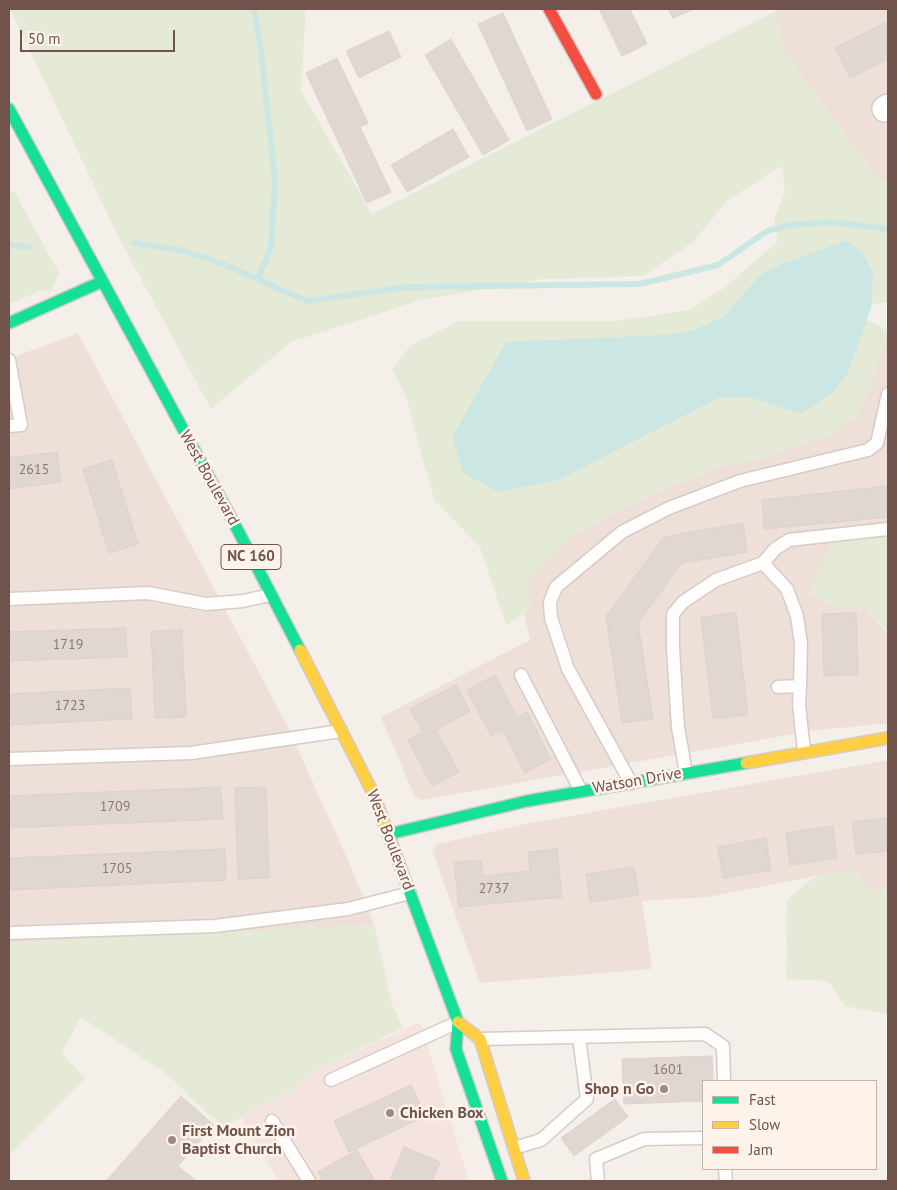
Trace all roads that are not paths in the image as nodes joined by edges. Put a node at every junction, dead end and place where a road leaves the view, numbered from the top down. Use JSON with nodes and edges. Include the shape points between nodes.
{"nodes":[{"id":1,"x":550,"y":9,"type":"edge"},
{"id":2,"x":596,"y":94,"type":"dead end"},
{"id":3,"x":9,"y":109,"type":"edge"},
{"id":4,"x":101,"y":282,"type":"junction"},
{"id":5,"x":9,"y":324,"type":"edge"},
{"id":6,"x":9,"y":360,"type":"edge"},
{"id":7,"x":888,"y":394,"type":"edge"},
{"id":8,"x":9,"y":426,"type":"edge"},
{"id":9,"x":888,"y":529,"type":"edge"},
{"id":10,"x":763,"y":564,"type":"junction"},
{"id":11,"x":270,"y":595,"type":"junction"},
{"id":12,"x":9,"y":599,"type":"edge"},
{"id":13,"x":521,"y":675,"type":"dead end"},
{"id":14,"x":800,"y":686,"type":"junction"},
{"id":15,"x":778,"y":687,"type":"dead end"},
{"id":16,"x":341,"y":731,"type":"junction"},
{"id":17,"x":888,"y":738,"type":"edge"},
{"id":18,"x":804,"y":752,"type":"junction"},
{"id":19,"x":9,"y":759,"type":"edge"},
{"id":20,"x":686,"y":773,"type":"junction"},
{"id":21,"x":631,"y":783,"type":"junction"},
{"id":22,"x":582,"y":792,"type":"junction"},
{"id":23,"x":389,"y":834,"type":"junction"},
{"id":24,"x":410,"y":893,"type":"junction"},
{"id":25,"x":9,"y":933,"type":"edge"},
{"id":26,"x":458,"y":1022,"type":"junction"},
{"id":27,"x":579,"y":1037,"type":"junction"},
{"id":28,"x":480,"y":1039,"type":"junction"},
{"id":29,"x":331,"y":1080,"type":"dead end"},
{"id":30,"x":724,"y":1080,"type":"edge"},
{"id":31,"x":272,"y":1121,"type":"dead end"},
{"id":32,"x":702,"y":1138,"type":"edge"},
{"id":33,"x":514,"y":1148,"type":"junction"},
{"id":34,"x":309,"y":1181,"type":"edge"},
{"id":35,"x":502,"y":1181,"type":"edge"},
{"id":36,"x":524,"y":1181,"type":"edge"},
{"id":37,"x":598,"y":1181,"type":"edge"}],
"edges":[{"from":1,"to":2,"type":"main road"},
{"from":3,"to":4,"type":"main road","name":"West Boulevard","number":"NC 160"},
{"from":4,"to":5,"type":"main road"},
{"from":4,"to":11,"type":"main road","name":"West Boulevard","number":"NC 160","via":[[234,523]]},
{"from":6,"to":8,"type":"lane","via":[[20,425]]},
{"from":7,"to":21,"type":"lane","via":[[877,443],[868,450],[740,481],[669,508],[622,532],[556,587],[550,602],[551,618],[568,669]]},
{"from":9,"to":10,"type":"lane","via":[[789,540]]},
{"from":10,"to":14,"type":"lane","via":[[787,589],[797,616],[801,644]]},
{"from":10,"to":20,"type":"lane","via":[[716,580],[683,602],[673,614],[677,717]]},
{"from":11,"to":12,"type":"lane","via":[[206,604],[148,593]]},
{"from":11,"to":16,"type":"main road","name":"West Boulevard","number":"NC 160"},
{"from":13,"to":22,"type":"lane"},
{"from":14,"to":15,"type":"lane"},
{"from":14,"to":18,"type":"lane"},
{"from":16,"to":19,"type":"lane","via":[[191,753]]},
{"from":16,"to":23,"type":"main road","name":"West Boulevard","number":"NC 160","via":[[373,793]]},
{"from":17,"to":18,"type":"main road","name":"Watson Drive"},
{"from":18,"to":20,"type":"main road","name":"Watson Drive"},
{"from":20,"to":21,"type":"main road","name":"Watson Drive"},
{"from":21,"to":22,"type":"main road","name":"Watson Drive"},
{"from":22,"to":23,"type":"main road","name":"Watson Drive","via":[[527,801]]},
{"from":23,"to":24,"type":"main road","name":"West Boulevard","number":"NC 160"},
{"from":24,"to":25,"type":"lane","via":[[348,909],[215,926]]},
{"from":24,"to":26,"type":"main road","name":"West Boulevard","number":"NC 160"},
{"from":26,"to":28,"type":"main road"},
{"from":26,"to":29,"type":"lane"},
{"from":26,"to":35,"type":"main road","name":"West Boulevard","number":"NC 160","via":[[456,1049]]},
{"from":27,"to":28,"type":"lane"},
{"from":27,"to":30,"type":"lane","via":[[705,1034],[723,1046]]},
{"from":27,"to":33,"type":"lane","via":[[587,1099],[541,1140]]},
{"from":28,"to":33,"type":"main road"},
{"from":31,"to":34,"type":"lane"},
{"from":32,"to":37,"type":"lane","via":[[644,1140],[596,1160]]},
{"from":33,"to":36,"type":"main road"}]}
